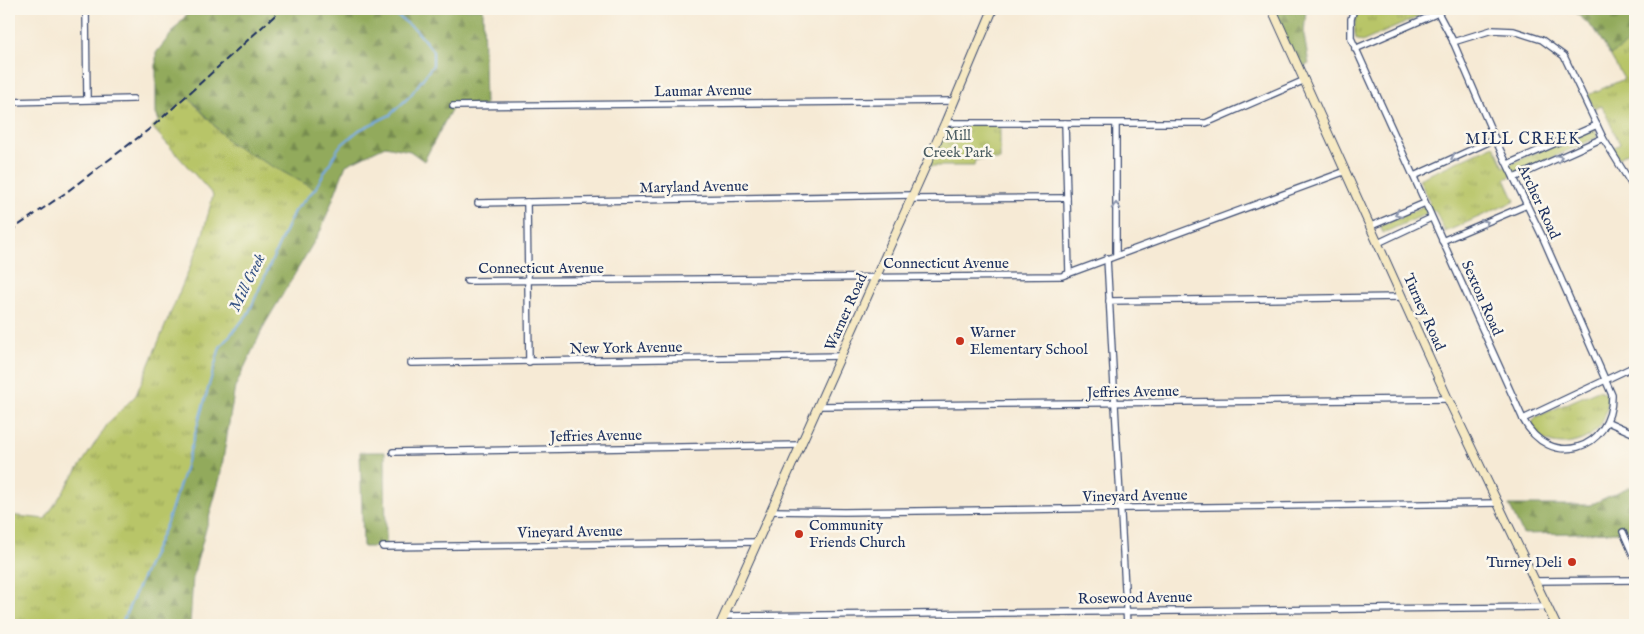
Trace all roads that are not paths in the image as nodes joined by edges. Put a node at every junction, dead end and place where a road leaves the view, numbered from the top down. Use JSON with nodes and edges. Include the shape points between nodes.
{"nodes":[{"id":1,"x":86,"y":9,"type":"edge"},
{"id":2,"x":993,"y":9,"type":"edge"},
{"id":3,"x":1272,"y":9,"type":"edge"},
{"id":4,"x":1354,"y":9,"type":"edge"},
{"id":5,"x":1437,"y":11,"type":"edge"},
{"id":6,"x":1453,"y":42,"type":"junction"},
{"id":7,"x":1355,"y":49,"type":"junction"},
{"id":8,"x":1305,"y":80,"type":"junction"},
{"id":9,"x":133,"y":99,"type":"dead end"},
{"id":10,"x":87,"y":100,"type":"junction"},
{"id":11,"x":954,"y":101,"type":"junction"},
{"id":12,"x":9,"y":102,"type":"edge"},
{"id":13,"x":453,"y":106,"type":"dead end"},
{"id":14,"x":945,"y":123,"type":"junction"},
{"id":15,"x":1066,"y":123,"type":"junction"},
{"id":16,"x":1116,"y":124,"type":"junction"},
{"id":17,"x":1597,"y":125,"type":"junction"},
{"id":18,"x":1603,"y":138,"type":"junction"},
{"id":19,"x":1495,"y":139,"type":"junction"},
{"id":20,"x":1508,"y":164,"type":"junction"},
{"id":21,"x":1346,"y":171,"type":"junction"},
{"id":22,"x":1414,"y":176,"type":"junction"},
{"id":23,"x":1514,"y":178,"type":"junction"},
{"id":24,"x":1635,"y":190,"type":"edge"},
{"id":25,"x":911,"y":197,"type":"junction"},
{"id":26,"x":1067,"y":198,"type":"junction"},
{"id":27,"x":527,"y":202,"type":"junction"},
{"id":28,"x":478,"y":203,"type":"dead end"},
{"id":29,"x":1425,"y":203,"type":"junction"},
{"id":30,"x":1527,"y":205,"type":"junction"},
{"id":31,"x":1431,"y":218,"type":"junction"},
{"id":32,"x":1370,"y":226,"type":"junction"},
{"id":33,"x":1442,"y":241,"type":"junction"},
{"id":34,"x":1378,"y":243,"type":"junction"},
{"id":35,"x":1116,"y":255,"type":"junction"},
{"id":36,"x":1107,"y":258,"type":"junction"},
{"id":37,"x":1069,"y":273,"type":"junction"},
{"id":38,"x":877,"y":276,"type":"junction"},
{"id":39,"x":467,"y":281,"type":"dead end"},
{"id":40,"x":528,"y":282,"type":"junction"},
{"id":41,"x":1402,"y":297,"type":"junction"},
{"id":42,"x":1109,"y":301,"type":"junction"},
{"id":43,"x":841,"y":356,"type":"junction"},
{"id":44,"x":529,"y":362,"type":"junction"},
{"id":45,"x":411,"y":363,"type":"dead end"},
{"id":46,"x":1635,"y":366,"type":"edge"},
{"id":47,"x":1606,"y":380,"type":"junction"},
{"id":48,"x":1448,"y":399,"type":"junction"},
{"id":49,"x":1115,"y":404,"type":"junction"},
{"id":50,"x":819,"y":406,"type":"junction"},
{"id":51,"x":1523,"y":418,"type":"junction"},
{"id":52,"x":1608,"y":422,"type":"junction"},
{"id":53,"x":1635,"y":434,"type":"edge"},
{"id":54,"x":800,"y":445,"type":"junction"},
{"id":55,"x":393,"y":452,"type":"dead end"},
{"id":56,"x":1498,"y":503,"type":"junction"},
{"id":57,"x":1120,"y":508,"type":"junction"},
{"id":58,"x":771,"y":511,"type":"junction"},
{"id":59,"x":1624,"y":532,"type":"dead end"},
{"id":60,"x":757,"y":542,"type":"junction"},
{"id":61,"x":383,"y":547,"type":"dead end"},
{"id":62,"x":1635,"y":558,"type":"edge"},
{"id":63,"x":1635,"y":580,"type":"edge"},
{"id":64,"x":1535,"y":581,"type":"junction"},
{"id":65,"x":1547,"y":607,"type":"junction"},
{"id":66,"x":1126,"y":610,"type":"junction"},
{"id":67,"x":724,"y":616,"type":"junction"},
{"id":68,"x":720,"y":625,"type":"edge"},
{"id":69,"x":1127,"y":625,"type":"edge"},
{"id":70,"x":1556,"y":625,"type":"edge"}],
"edges":[{"from":1,"to":10,"type":"street"},
{"from":2,"to":11,"type":"main road","name":"Warner Road"},
{"from":3,"to":8,"type":"main road","name":"Turney Road"},
{"from":4,"to":7,"type":"street","via":[[1350,30]]},
{"from":5,"to":6,"type":"street","name":"Archer Road"},
{"from":5,"to":7,"type":"street"},
{"from":6,"to":17,"type":"street","via":[[1492,30],[1514,31],[1542,40],[1564,56]]},
{"from":6,"to":19,"type":"street","name":"Archer Road"},
{"from":7,"to":22,"type":"street","name":"Sexton Road"},
{"from":8,"to":16,"type":"street","via":[[1206,122]]},
{"from":8,"to":21,"type":"main road","name":"Turney Road"},
{"from":9,"to":10,"type":"street"},
{"from":10,"to":12,"type":"street"},
{"from":11,"to":13,"type":"street","name":"Laumar Avenue"},
{"from":11,"to":14,"type":"main road","name":"Warner Road"},
{"from":14,"to":15,"type":"street"},
{"from":14,"to":25,"type":"main road","name":"Warner Road"},
{"from":15,"to":16,"type":"street"},
{"from":15,"to":26,"type":"street"},
{"from":35,"to":16,"type":"street","one_way":true},
{"from":17,"to":18,"type":"street"},
{"from":17,"to":20,"type":"street"},
{"from":23,"to":18,"type":"street","one_way":true},
{"from":18,"to":24,"type":"street"},
{"from":19,"to":20,"type":"street","name":"Archer Road"},
{"from":19,"to":22,"type":"street","one_way":true},
{"from":20,"to":23,"type":"street","name":"Archer Road"},
{"from":21,"to":32,"type":"main road","name":"Turney Road"},
{"from":21,"to":35,"type":"street","name":"Connecticut Avenue"},
{"from":22,"to":29,"type":"street","name":"Sexton Road"},
{"from":23,"to":30,"type":"street","name":"Archer Road"},
{"from":25,"to":26,"type":"street","name":"Maryland Avenue"},
{"from":25,"to":27,"type":"street","name":"Maryland Avenue"},
{"from":25,"to":38,"type":"main road","name":"Warner Road"},
{"from":26,"to":37,"type":"street"},
{"from":27,"to":28,"type":"street","name":"Maryland Avenue"},
{"from":27,"to":40,"type":"street"},
{"from":29,"to":31,"type":"street","name":"Sexton Road"},
{"from":29,"to":32,"type":"street","one_way":true},
{"from":33,"to":30,"type":"street","one_way":true},
{"from":30,"to":47,"type":"street","name":"Archer Road"},
{"from":31,"to":33,"type":"street","name":"Sexton Road"},
{"from":31,"to":34,"type":"street"},
{"from":32,"to":34,"type":"main road","name":"Turney Road"},
{"from":33,"to":51,"type":"street","name":"Sexton Road"},
{"from":34,"to":41,"type":"main road","name":"Turney Road"},
{"from":35,"to":36,"type":"street","name":"Connecticut Avenue"},
{"from":36,"to":37,"type":"street","name":"Connecticut Avenue"},
{"from":36,"to":42,"type":"street"},
{"from":37,"to":38,"type":"street","name":"Connecticut Avenue","via":[[1062,276]]},
{"from":38,"to":40,"type":"street","name":"Connecticut Avenue"},
{"from":38,"to":43,"type":"main road","name":"Warner Road"},
{"from":39,"to":40,"type":"street","name":"Connecticut Avenue"},
{"from":40,"to":44,"type":"street"},
{"from":41,"to":42,"type":"street"},
{"from":41,"to":48,"type":"main road","name":"Turney Road"},
{"from":42,"to":49,"type":"street"},
{"from":43,"to":44,"type":"street","name":"New York Avenue"},
{"from":43,"to":50,"type":"main road","name":"Warner Road"},
{"from":44,"to":45,"type":"street","name":"New York Avenue"},
{"from":46,"to":47,"type":"street"},
{"from":47,"to":51,"type":"street"},
{"from":47,"to":52,"type":"street","via":[[1612,395]]},
{"from":48,"to":49,"type":"street","name":"Jeffries Avenue"},
{"from":48,"to":56,"type":"main road","name":"Turney Road"},
{"from":49,"to":50,"type":"street","name":"Jeffries Avenue"},
{"from":49,"to":57,"type":"street"},
{"from":50,"to":54,"type":"main road","name":"Warner Road"},
{"from":51,"to":52,"type":"street","name":"Sexton Road","via":[[1539,441],[1562,449],[1590,442]]},
{"from":52,"to":53,"type":"street"},
{"from":54,"to":55,"type":"street","name":"Jeffries Avenue"},
{"from":54,"to":58,"type":"main road","name":"Warner Road"},
{"from":56,"to":57,"type":"street","name":"Vineyard Avenue"},
{"from":56,"to":64,"type":"main road","name":"Turney Road"},
{"from":57,"to":58,"type":"street","name":"Vineyard Avenue"},
{"from":57,"to":66,"type":"street"},
{"from":58,"to":60,"type":"main road","name":"Warner Road"},
{"from":59,"to":62,"type":"street"},
{"from":60,"to":61,"type":"street","name":"Vineyard Avenue"},
{"from":60,"to":67,"type":"main road","name":"Warner Road"},
{"from":63,"to":64,"type":"street"},
{"from":64,"to":65,"type":"main road","name":"Turney Road"},
{"from":65,"to":66,"type":"street","name":"Rosewood Avenue"},
{"from":65,"to":70,"type":"main road","name":"Turney Road"},
{"from":66,"to":67,"type":"street","name":"Rosewood Avenue"},
{"from":66,"to":69,"type":"street"},
{"from":67,"to":68,"type":"main road","name":"Warner Road"}]}
